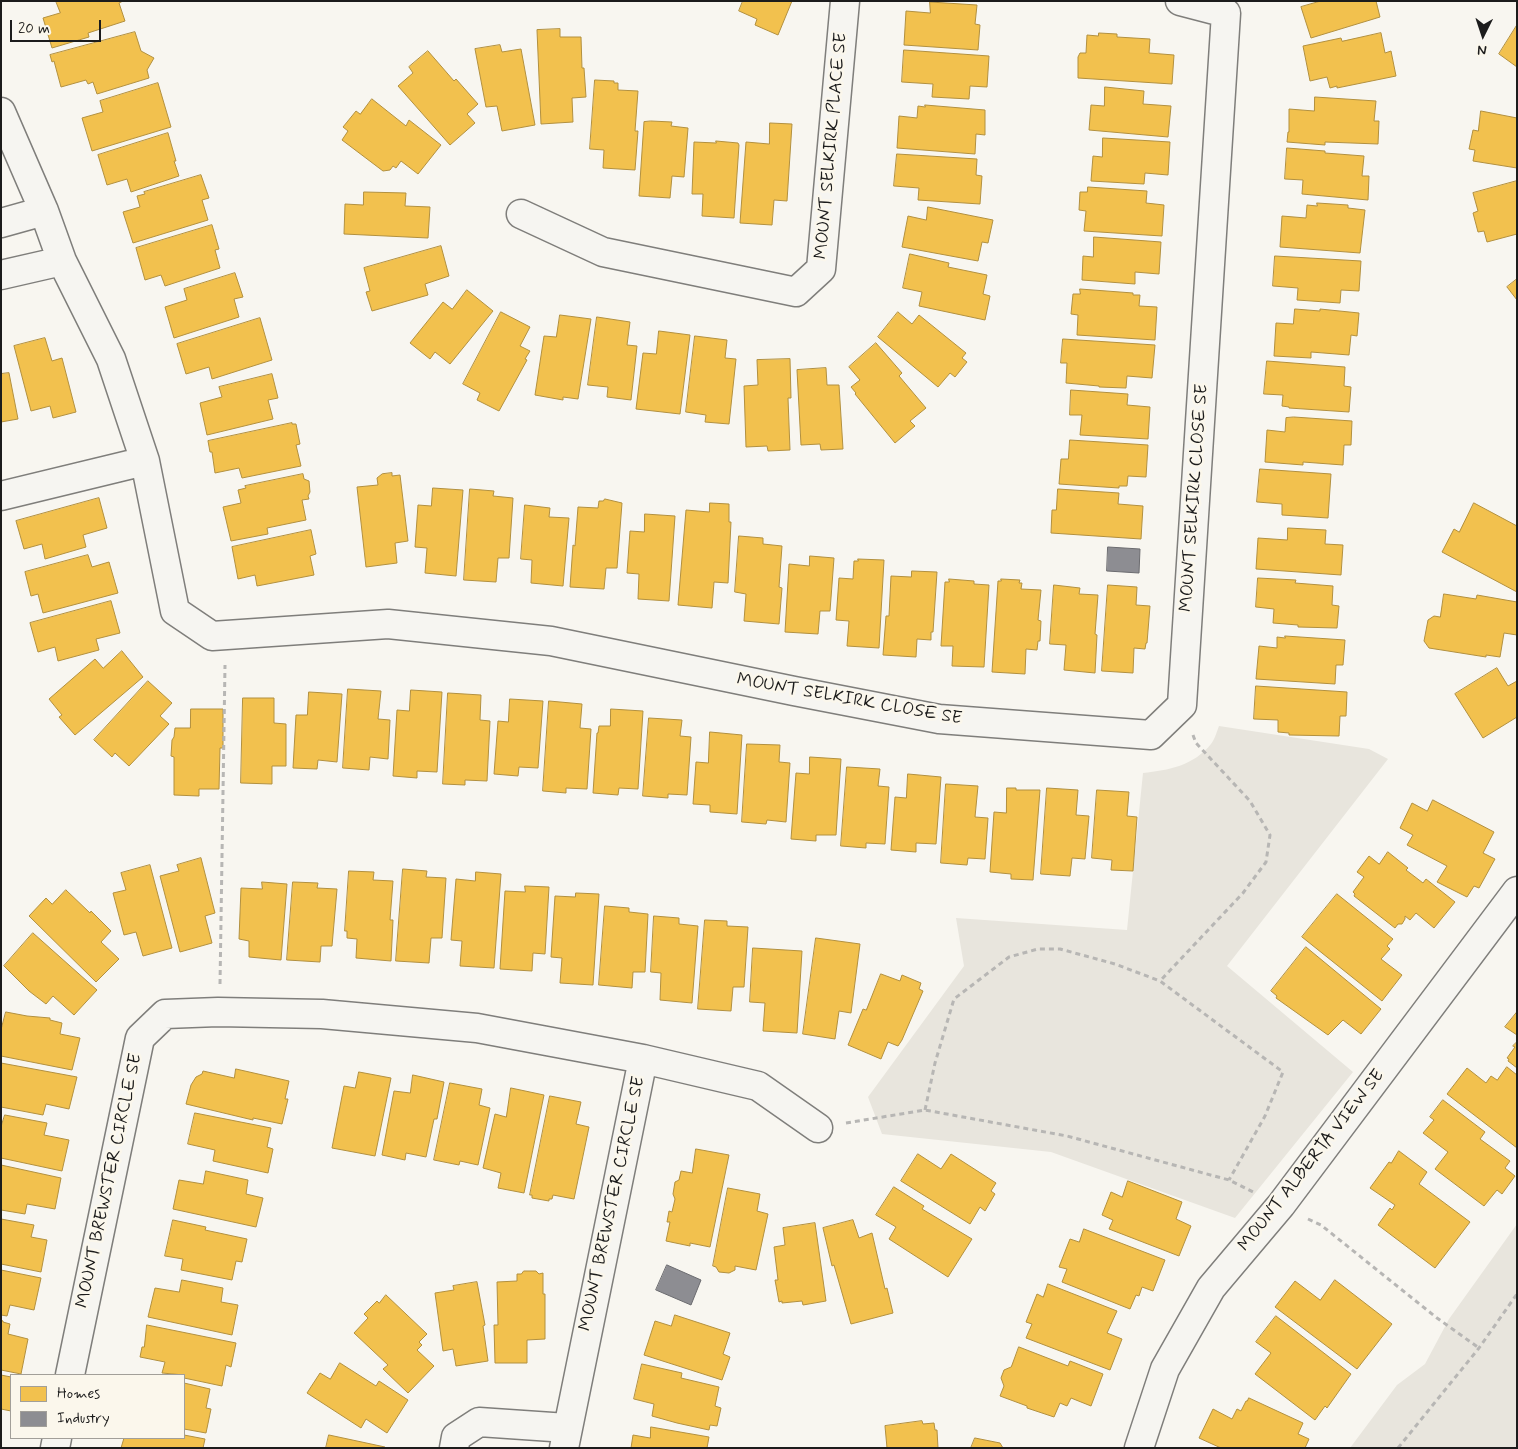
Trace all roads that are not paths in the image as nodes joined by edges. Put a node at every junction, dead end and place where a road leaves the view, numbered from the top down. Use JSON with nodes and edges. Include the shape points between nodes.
{"nodes":[{"id":1,"x":845,"y":1,"type":"edge"},
{"id":2,"x":1180,"y":1,"type":"edge"},
{"id":3,"x":1,"y":112,"type":"edge"},
{"id":4,"x":44,"y":211,"type":"junction"},
{"id":5,"x":521,"y":214,"type":"dead end"},
{"id":6,"x":1,"y":223,"type":"edge"},
{"id":7,"x":62,"y":261,"type":"junction"},
{"id":8,"x":1,"y":276,"type":"edge"},
{"id":9,"x":145,"y":460,"type":"junction"},
{"id":10,"x":1,"y":496,"type":"edge"},
{"id":11,"x":1517,"y":891,"type":"edge"},
{"id":12,"x":643,"y":1059,"type":"junction"},
{"id":13,"x":818,"y":1128,"type":"road end"},
{"id":14,"x":70,"y":1374,"type":"edge"},
{"id":15,"x":566,"y":1438,"type":"edge"},
{"id":16,"x":454,"y":1448,"type":"edge"},
{"id":17,"x":1139,"y":1448,"type":"edge"}],
"edges":[{"from":1,"to":5,"type":"street","name":"MOUNT SELKIRK PLACE SE","via":[[821,269],[796,292],[602,252]]},
{"from":2,"to":9,"type":"street","name":"MOUNT SELKIRK CLOSE SE","via":[[1226,13],[1182,705],[1151,735],[939,719],[551,641],[388,624],[212,636],[175,611]]},
{"from":3,"to":4,"type":"street"},
{"from":4,"to":6,"type":"street"},
{"from":4,"to":7,"type":"street"},
{"from":7,"to":8,"type":"street"},
{"from":7,"to":9,"type":"street","via":[[111,359]]},
{"from":9,"to":10,"type":"street"},
{"from":11,"to":17,"type":"street","name":"MOUNT ALBERTA VIEW SE","via":[[1281,1205],[1211,1288],[1165,1369]]},
{"from":12,"to":13,"type":"street","via":[[758,1086]]},
{"from":12,"to":14,"type":"street","name":"MOUNT BREWSTER CIRCLE SE","via":[[477,1028],[322,1014],[165,1014],[140,1038]]},
{"from":12,"to":15,"type":"street","name":"MOUNT BREWSTER CIRCLE SE"},
{"from":15,"to":16,"type":"street","name":"MOUNT BREWSTER CIRCLE SE","via":[[479,1422],[456,1436]]}]}
